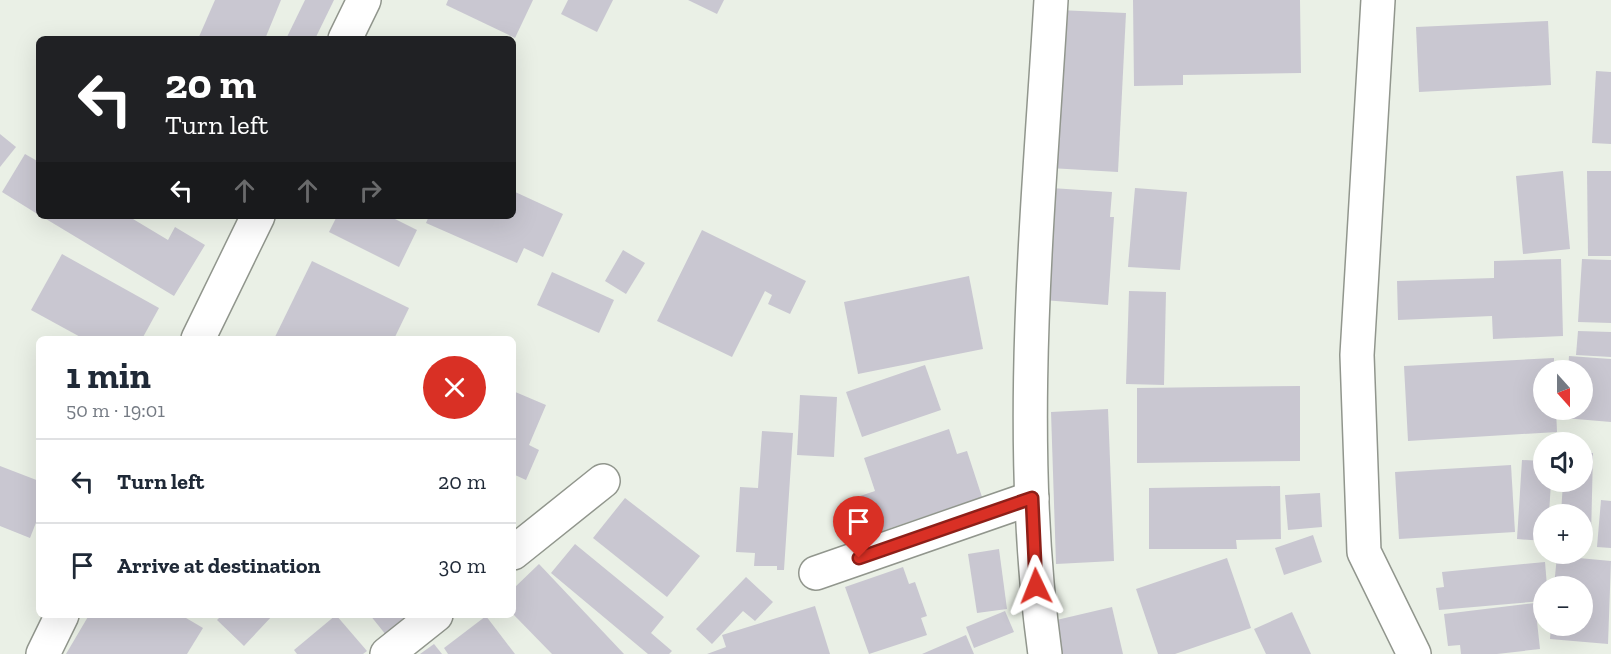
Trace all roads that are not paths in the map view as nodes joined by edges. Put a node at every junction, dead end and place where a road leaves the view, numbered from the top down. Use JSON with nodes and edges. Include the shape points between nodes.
{"nodes":[{"id":1,"x":364,"y":0,"type":"edge"},
{"id":2,"x":1051,"y":0,"type":"edge"},
{"id":3,"x":1373,"y":1,"type":"edge"},
{"id":4,"x":346,"y":36,"type":"edge"},
{"id":5,"x":257,"y":219,"type":"edge"},
{"id":6,"x":199,"y":336,"type":"edge"},
{"id":7,"x":603,"y":481,"type":"dead end"},
{"id":8,"x":1032,"y":498,"type":"junction"},
{"id":9,"x":516,"y":551,"type":"edge"},
{"id":10,"x":816,"y":573,"type":"dead end"},
{"id":11,"x":61,"y":618,"type":"edge"},
{"id":12,"x":432,"y":618,"type":"edge"},
{"id":13,"x":43,"y":654,"type":"edge"},
{"id":14,"x":387,"y":654,"type":"edge"},
{"id":15,"x":1045,"y":654,"type":"edge"},
{"id":16,"x":1414,"y":654,"type":"edge"}],
"edges":[{"from":1,"to":4,"type":"street"},
{"from":2,"to":8,"type":"street","via":[[1033,309]]},
{"from":3,"to":16,"type":"street","via":[[1356,355],[1364,552]]},
{"from":5,"to":6,"type":"street"},
{"from":7,"to":9,"type":"street"},
{"from":8,"to":10,"type":"street"},
{"from":8,"to":15,"type":"street","via":[[1036,586]]},
{"from":11,"to":13,"type":"street"},
{"from":12,"to":14,"type":"street"}]}
